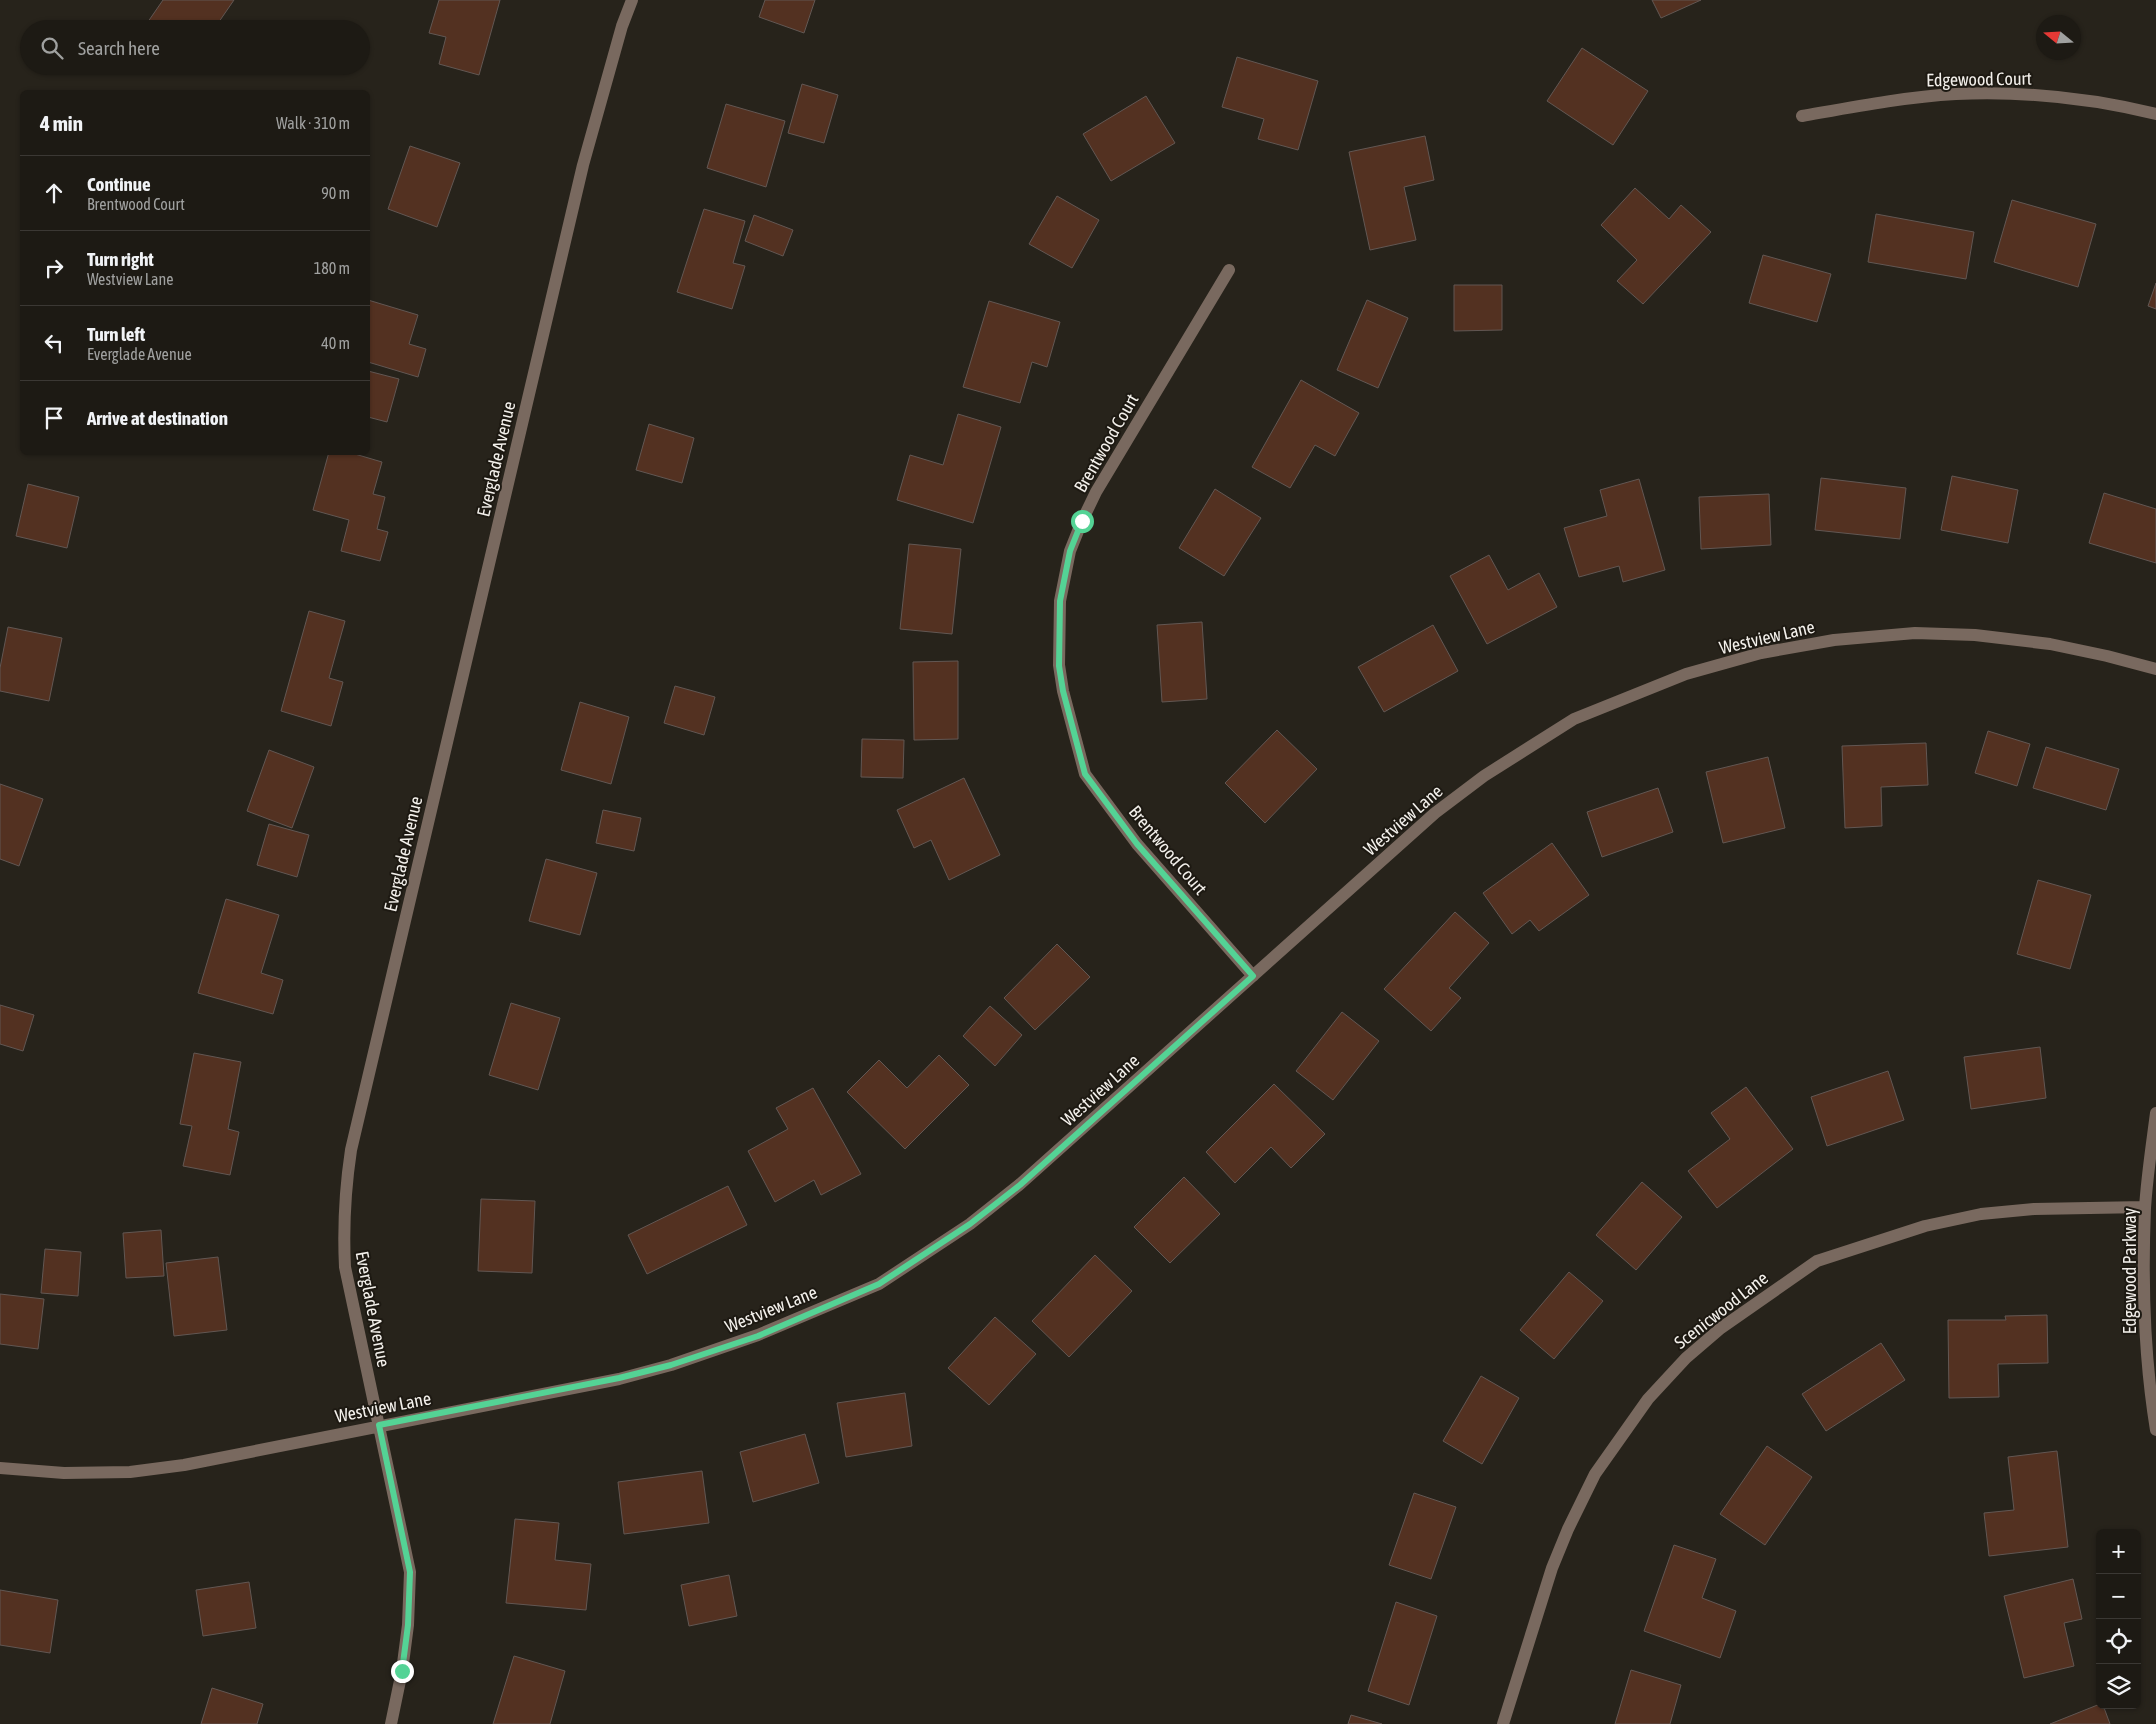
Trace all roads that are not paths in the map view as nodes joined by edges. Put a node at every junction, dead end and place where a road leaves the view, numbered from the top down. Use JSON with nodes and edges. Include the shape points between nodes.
{"nodes":[{"id":1,"x":632,"y":0,"type":"edge"},
{"id":2,"x":2156,"y":114,"type":"edge"},
{"id":3,"x":1802,"y":116,"type":"dead end"},
{"id":4,"x":1229,"y":270,"type":"dead end"},
{"id":5,"x":2156,"y":669,"type":"edge"},
{"id":6,"x":1253,"y":976,"type":"junction"},
{"id":7,"x":2156,"y":1113,"type":"edge"},
{"id":8,"x":2145,"y":1207,"type":"junction"},
{"id":9,"x":2154,"y":1403,"type":"edge"},
{"id":10,"x":379,"y":1425,"type":"junction"},
{"id":11,"x":2156,"y":1430,"type":"edge"},
{"id":12,"x":0,"y":1468,"type":"edge"},
{"id":13,"x":391,"y":1724,"type":"edge"},
{"id":14,"x":1503,"y":1724,"type":"edge"}],
"edges":[{"from":1,"to":10,"type":"street","name":"Everglade Avenue","via":[[583,166],[351,1150],[345,1187],[345,1267]]},
{"from":2,"to":3,"type":"street","name":"Edgewood Court","via":[[2122,105],[2064,97],[1974,94],[1895,100]]},
{"from":4,"to":6,"type":"street","name":"Brentwood Court","via":[[1096,492],[1082,521],[1070,551],[1060,601],[1059,666],[1085,774],[1137,844]]},
{"from":5,"to":6,"type":"street","name":"Westview Lane","via":[[2050,644],[1974,635],[1915,633],[1825,642],[1761,653],[1686,674],[1574,719],[1484,776],[1435,813]]},
{"from":6,"to":10,"type":"street","name":"Westview Lane","via":[[1020,1185],[970,1224],[879,1284],[758,1336],[671,1365]]},
{"from":7,"to":8,"type":"street","name":"Edgewood Parkway"},
{"from":8,"to":9,"type":"street","name":"Edgewood Parkway","via":[[2146,1336]]},
{"from":8,"to":14,"type":"street","name":"Scenicwood Lane","via":[[2034,1209],[1981,1214],[1925,1226],[1817,1261],[1721,1328],[1686,1358],[1648,1399],[1595,1474],[1552,1568]]},
{"from":9,"to":11,"type":"street","name":"Edgewood Parkway"},
{"from":10,"to":12,"type":"street","name":"Westview Lane","via":[[184,1465],[130,1472],[64,1473]]},
{"from":10,"to":13,"type":"street","name":"Everglade Avenue","via":[[410,1572],[408,1625]]}]}
